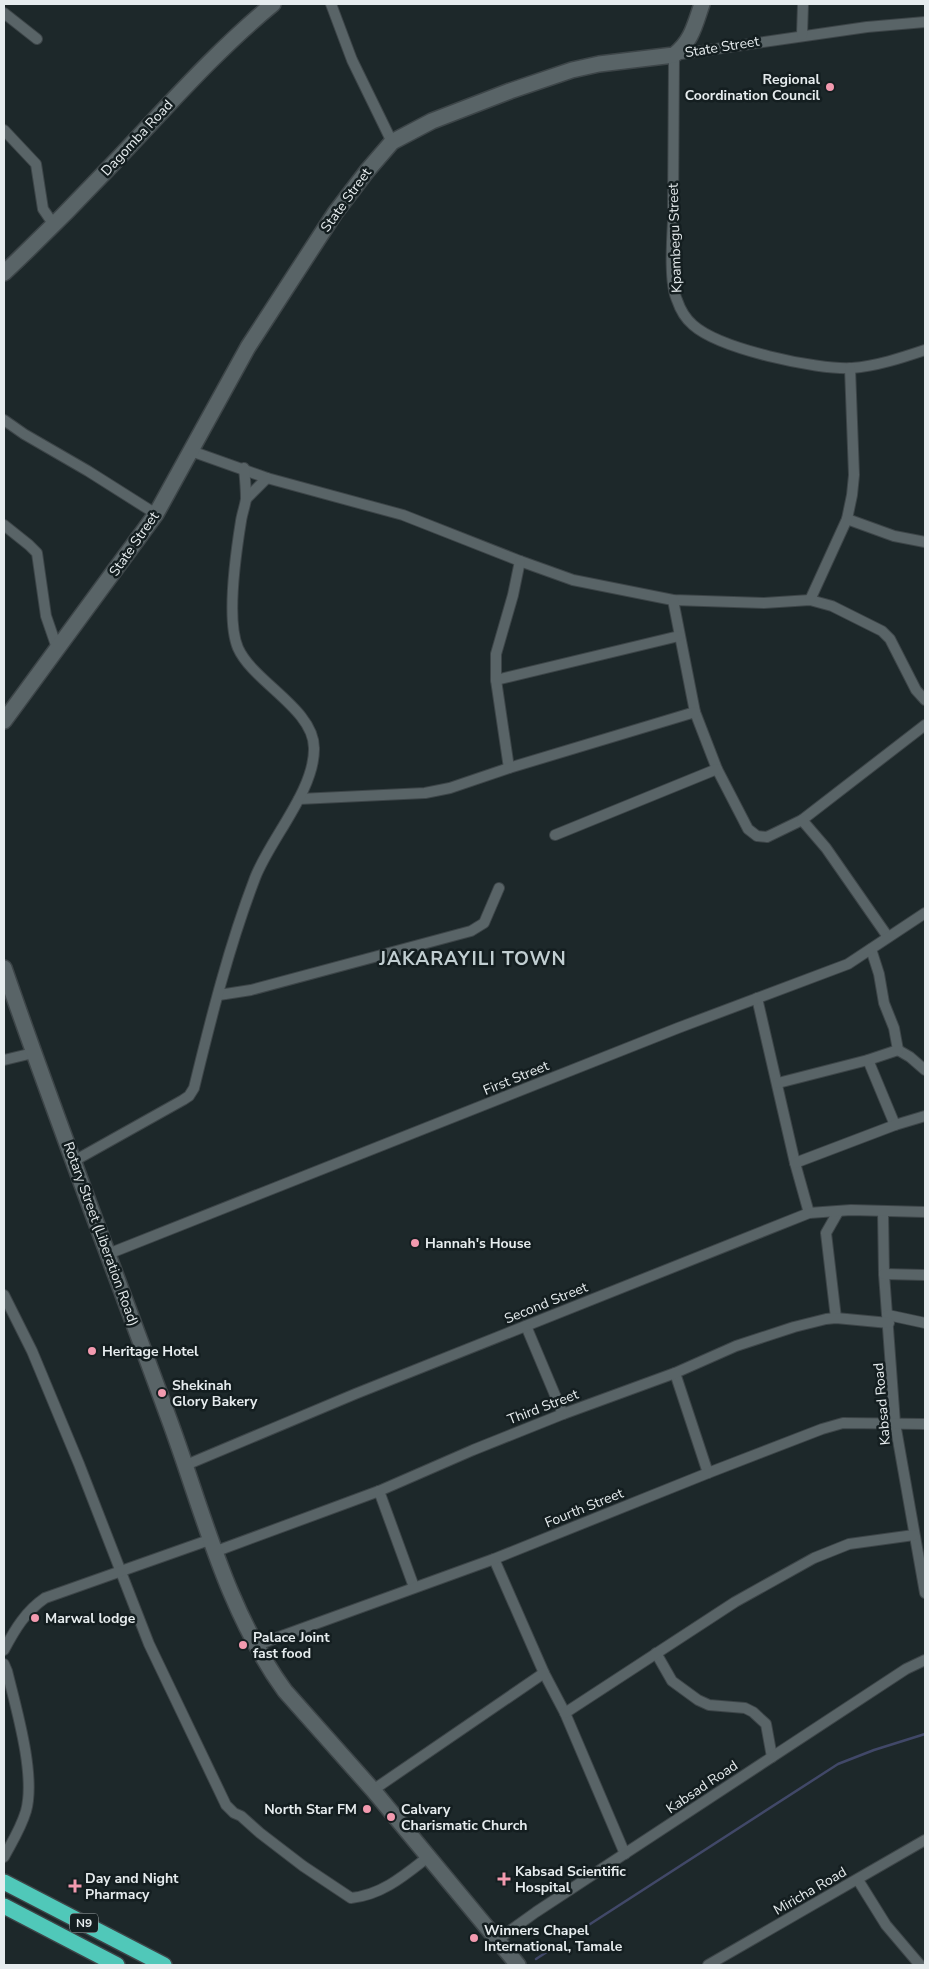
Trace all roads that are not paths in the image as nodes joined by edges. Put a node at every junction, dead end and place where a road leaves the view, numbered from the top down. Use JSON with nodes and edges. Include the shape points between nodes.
{"nodes":[{"id":1,"x":273,"y":4,"type":"edge"},
{"id":2,"x":331,"y":4,"type":"edge"},
{"id":3,"x":702,"y":4,"type":"edge"},
{"id":4,"x":803,"y":4,"type":"edge"},
{"id":5,"x":4,"y":13,"type":"edge"},
{"id":6,"x":925,"y":22,"type":"edge"},
{"id":7,"x":802,"y":35,"type":"junction"},
{"id":8,"x":36,"y":39,"type":"dead end"},
{"id":9,"x":674,"y":55,"type":"junction"},
{"id":10,"x":4,"y":130,"type":"edge"},
{"id":11,"x":392,"y":142,"type":"junction"},
{"id":12,"x":54,"y":225,"type":"junction"},
{"id":13,"x":4,"y":274,"type":"edge"},
{"id":14,"x":925,"y":350,"type":"edge"},
{"id":15,"x":850,"y":368,"type":"junction"},
{"id":16,"x":4,"y":420,"type":"edge"},
{"id":17,"x":190,"y":451,"type":"junction"},
{"id":18,"x":244,"y":468,"type":"junction"},
{"id":19,"x":267,"y":478,"type":"junction"},
{"id":20,"x":246,"y":499,"type":"junction"},
{"id":21,"x":156,"y":514,"type":"junction"},
{"id":22,"x":847,"y":519,"type":"junction"},
{"id":23,"x":4,"y":526,"type":"edge"},
{"id":24,"x":925,"y":542,"type":"edge"},
{"id":25,"x":520,"y":561,"type":"junction"},
{"id":26,"x":673,"y":600,"type":"junction"},
{"id":27,"x":810,"y":600,"type":"junction"},
{"id":28,"x":679,"y":636,"type":"junction"},
{"id":29,"x":57,"y":648,"type":"junction"},
{"id":30,"x":496,"y":680,"type":"junction"},
{"id":31,"x":925,"y":700,"type":"edge"},
{"id":32,"x":694,"y":712,"type":"junction"},
{"id":33,"x":4,"y":721,"type":"edge"},
{"id":34,"x":925,"y":725,"type":"edge"},
{"id":35,"x":508,"y":768,"type":"junction"},
{"id":36,"x":717,"y":769,"type":"junction"},
{"id":37,"x":299,"y":798,"type":"junction"},
{"id":38,"x":802,"y":820,"type":"junction"},
{"id":39,"x":555,"y":835,"type":"dead end"},
{"id":40,"x":499,"y":888,"type":"dead end"},
{"id":41,"x":925,"y":913,"type":"edge"},
{"id":42,"x":888,"y":938,"type":"junction"},
{"id":43,"x":872,"y":949,"type":"junction"},
{"id":44,"x":4,"y":968,"type":"edge"},
{"id":45,"x":219,"y":995,"type":"junction"},
{"id":46,"x":757,"y":998,"type":"junction"},
{"id":47,"x":898,"y":1050,"type":"junction"},
{"id":48,"x":33,"y":1053,"type":"junction"},
{"id":49,"x":4,"y":1060,"type":"edge"},
{"id":50,"x":868,"y":1060,"type":"junction"},
{"id":51,"x":925,"y":1070,"type":"edge"},
{"id":52,"x":778,"y":1083,"type":"junction"},
{"id":53,"x":925,"y":1116,"type":"edge"},
{"id":54,"x":895,"y":1125,"type":"junction"},
{"id":55,"x":74,"y":1161,"type":"junction"},
{"id":56,"x":795,"y":1164,"type":"junction"},
{"id":57,"x":883,"y":1211,"type":"junction"},
{"id":58,"x":838,"y":1212,"type":"junction"},
{"id":59,"x":925,"y":1212,"type":"edge"},
{"id":60,"x":809,"y":1213,"type":"junction"},
{"id":61,"x":108,"y":1254,"type":"junction"},
{"id":62,"x":884,"y":1274,"type":"junction"},
{"id":63,"x":925,"y":1276,"type":"edge"},
{"id":64,"x":4,"y":1295,"type":"edge"},
{"id":65,"x":836,"y":1318,"type":"junction"},
{"id":66,"x":888,"y":1319,"type":"junction"},
{"id":67,"x":925,"y":1323,"type":"edge"},
{"id":68,"x":526,"y":1326,"type":"junction"},
{"id":69,"x":675,"y":1373,"type":"junction"},
{"id":70,"x":563,"y":1414,"type":"junction"},
{"id":71,"x":895,"y":1424,"type":"junction"},
{"id":72,"x":925,"y":1424,"type":"edge"},
{"id":73,"x":186,"y":1465,"type":"junction"},
{"id":74,"x":708,"y":1473,"type":"junction"},
{"id":75,"x":380,"y":1491,"type":"junction"},
{"id":76,"x":914,"y":1535,"type":"junction"},
{"id":77,"x":212,"y":1546,"type":"junction"},
{"id":78,"x":921,"y":1546,"type":"edge"},
{"id":79,"x":494,"y":1559,"type":"junction"},
{"id":80,"x":121,"y":1570,"type":"junction"},
{"id":81,"x":414,"y":1587,"type":"junction"},
{"id":82,"x":925,"y":1593,"type":"edge"},
{"id":83,"x":257,"y":1645,"type":"junction"},
{"id":84,"x":4,"y":1650,"type":"edge"},
{"id":85,"x":656,"y":1653,"type":"junction"},
{"id":86,"x":925,"y":1660,"type":"edge"},
{"id":87,"x":4,"y":1664,"type":"edge"},
{"id":88,"x":544,"y":1673,"type":"junction"},
{"id":89,"x":566,"y":1712,"type":"junction"},
{"id":90,"x":772,"y":1757,"type":"junction"},
{"id":91,"x":373,"y":1790,"type":"junction"},
{"id":92,"x":925,"y":1840,"type":"edge"},
{"id":93,"x":625,"y":1854,"type":"junction"},
{"id":94,"x":4,"y":1856,"type":"edge"},
{"id":95,"x":428,"y":1857,"type":"junction"},
{"id":96,"x":858,"y":1880,"type":"junction"},
{"id":97,"x":4,"y":1882,"type":"edge"},
{"id":98,"x":4,"y":1906,"type":"edge"},
{"id":99,"x":497,"y":1940,"type":"junction"},
{"id":100,"x":117,"y":1965,"type":"edge"},
{"id":101,"x":164,"y":1965,"type":"edge"},
{"id":102,"x":518,"y":1965,"type":"edge"},
{"id":103,"x":708,"y":1965,"type":"edge"},
{"id":104,"x":920,"y":1965,"type":"edge"}],
"edges":[{"from":1,"to":12,"type":"street","name":"Dagomba Road","via":[[200,70]]},
{"from":2,"to":11,"type":"street","via":[[352,60]]},
{"from":3,"to":9,"type":"street","via":[[689,40]]},
{"from":4,"to":7,"type":"street"},
{"from":5,"to":8,"type":"street"},
{"from":6,"to":7,"type":"street","name":"State Street"},
{"from":7,"to":9,"type":"street","name":"State Street"},
{"from":9,"to":11,"type":"street","name":"State Street","via":[[608,62],[572,70],[432,121]]},
{"from":9,"to":15,"type":"street","name":"Kpambegu Street","via":[[672,243],[674,288],[684,314],[693,326],[752,352],[789,361]]},
{"from":10,"to":12,"type":"street","via":[[36,164],[43,209]]},
{"from":11,"to":17,"type":"street","name":"State Street","via":[[349,194],[308,253],[248,347]]},
{"from":12,"to":13,"type":"street","name":"Dagomba Road"},
{"from":14,"to":15,"type":"street","name":"Kpambegu Street","via":[[878,364]]},
{"from":15,"to":22,"type":"street","via":[[854,475]]},
{"from":16,"to":21,"type":"street"},
{"from":17,"to":18,"type":"street"},
{"from":17,"to":21,"type":"street","name":"State Street"},
{"from":18,"to":19,"type":"street"},
{"from":18,"to":20,"type":"street"},
{"from":19,"to":20,"type":"street"},
{"from":19,"to":25,"type":"street","via":[[403,515]]},
{"from":20,"to":37,"type":"street","via":[[235,565],[234,632],[239,650],[296,711],[310,731],[314,747],[313,764]]},
{"from":21,"to":29,"type":"street","name":"State Street"},
{"from":22,"to":24,"type":"street","via":[[894,536]]},
{"from":22,"to":27,"type":"street"},
{"from":23,"to":29,"type":"street","via":[[37,554],[46,616]]},
{"from":25,"to":26,"type":"street","via":[[573,580]]},
{"from":25,"to":30,"type":"street","via":[[514,595],[496,654]]},
{"from":26,"to":27,"type":"street","via":[[764,603]]},
{"from":26,"to":28,"type":"street"},
{"from":27,"to":31,"type":"street","via":[[832,606],[882,631],[890,639],[916,690]]},
{"from":28,"to":30,"type":"street"},
{"from":28,"to":32,"type":"street"},
{"from":29,"to":33,"type":"street","name":"State Street"},
{"from":30,"to":35,"type":"street"},
{"from":32,"to":35,"type":"street"},
{"from":32,"to":36,"type":"street"},
{"from":34,"to":38,"type":"street"},
{"from":35,"to":37,"type":"street","via":[[425,793]]},
{"from":36,"to":38,"type":"street","via":[[748,829],[757,836],[767,837]]},
{"from":36,"to":39,"type":"street"},
{"from":37,"to":45,"type":"street","via":[[256,875]]},
{"from":38,"to":42,"type":"street","via":[[826,848]]},
{"from":40,"to":45,"type":"street","via":[[484,923],[471,931],[251,990]]},
{"from":41,"to":42,"type":"street","name":"First Street"},
{"from":42,"to":43,"type":"street","name":"First Street"},
{"from":43,"to":46,"type":"street","name":"First Street","via":[[848,964]]},
{"from":43,"to":47,"type":"street"},
{"from":44,"to":48,"type":"street","name":"Rotary Street (Liberation Road)"},
{"from":45,"to":55,"type":"street","via":[[194,1088],[189,1096]]},
{"from":46,"to":52,"type":"street"},
{"from":46,"to":61,"type":"street","name":"First Street"},
{"from":47,"to":50,"type":"street"},
{"from":47,"to":51,"type":"street"},
{"from":48,"to":49,"type":"street"},
{"from":48,"to":55,"type":"street","name":"Rotary Street (Liberation Road)"},
{"from":50,"to":52,"type":"street"},
{"from":50,"to":54,"type":"street"},
{"from":52,"to":56,"type":"street"},
{"from":53,"to":54,"type":"street"},
{"from":54,"to":56,"type":"street"},
{"from":55,"to":61,"type":"street","name":"Rotary Street (Liberation Road)"},
{"from":56,"to":60,"type":"street"},
{"from":57,"to":58,"type":"street","name":"Second Street"},
{"from":57,"to":59,"type":"street","name":"Second Street"},
{"from":57,"to":62,"type":"street","name":"Kabsad Road"},
{"from":58,"to":60,"type":"street","name":"Second Street"},
{"from":58,"to":65,"type":"street","via":[[826,1233]]},
{"from":60,"to":68,"type":"street","name":"Second Street"},
{"from":61,"to":73,"type":"street","name":"Rotary Street (Liberation Road)"},
{"from":62,"to":63,"type":"street"},
{"from":62,"to":66,"type":"street","name":"Kabsad Road"},
{"from":64,"to":80,"type":"street","via":[[32,1351]]},
{"from":65,"to":66,"type":"street","name":"Third Street"},
{"from":65,"to":69,"type":"street","name":"Third Street","via":[[794,1327],[736,1346]]},
{"from":66,"to":67,"type":"street","name":"Third Street"},
{"from":66,"to":71,"type":"street","name":"Kabsad Road"},
{"from":68,"to":70,"type":"street"},
{"from":68,"to":73,"type":"street","name":"Second Street"},
{"from":69,"to":70,"type":"street","name":"Third Street"},
{"from":69,"to":74,"type":"street"},
{"from":70,"to":75,"type":"street","name":"Third Street"},
{"from":71,"to":72,"type":"street","name":"Fourth Street"},
{"from":71,"to":74,"type":"street","name":"Fourth Street","via":[[843,1423]]},
{"from":71,"to":76,"type":"street","name":"Kabsad Road"},
{"from":73,"to":77,"type":"street","name":"Rotary Street (Liberation Road)"},
{"from":74,"to":79,"type":"street","name":"Fourth Street"},
{"from":75,"to":77,"type":"street","name":"Third Street"},
{"from":75,"to":81,"type":"street"},
{"from":76,"to":78,"type":"street","name":"Kabsad Road"},
{"from":76,"to":85,"type":"street","via":[[849,1544],[814,1558],[735,1602]]},
{"from":77,"to":80,"type":"street","name":"Third Street"},
{"from":77,"to":83,"type":"street","name":"Rotary Street (Liberation Road)"},
{"from":78,"to":82,"type":"street","name":"Kabsad Road"},
{"from":79,"to":81,"type":"street","name":"Fourth Street"},
{"from":79,"to":88,"type":"street"},
{"from":80,"to":84,"type":"street","name":"Third Street","via":[[45,1598],[32,1606]]},
{"from":80,"to":95,"type":"street","via":[[149,1644],[226,1805],[234,1813],[351,1898],[396,1883]]},
{"from":81,"to":83,"type":"street","name":"Fourth Street"},
{"from":83,"to":91,"type":"street","name":"Rotary Street (Liberation Road)","via":[[285,1691]]},
{"from":85,"to":89,"type":"street"},
{"from":85,"to":90,"type":"street","via":[[672,1681],[698,1700],[709,1705],[745,1708],[754,1712],[766,1724]]},
{"from":86,"to":90,"type":"street","name":"Kabsad Road","via":[[906,1669]]},
{"from":87,"to":94,"type":"street","via":[[22,1740],[28,1791],[19,1830]]},
{"from":88,"to":89,"type":"street"},
{"from":88,"to":91,"type":"street"},
{"from":89,"to":93,"type":"street"},
{"from":90,"to":93,"type":"street","name":"Kabsad Road"},
{"from":91,"to":95,"type":"street","name":"Rotary Street (Liberation Road)"},
{"from":92,"to":96,"type":"street","name":"Miricha Road"},
{"from":93,"to":99,"type":"street","name":"Kabsad Road"},
{"from":95,"to":99,"type":"street","name":"Rotary Street (Liberation Road)"},
{"from":96,"to":103,"type":"street","name":"Miricha Road"},
{"from":96,"to":104,"type":"street","via":[[886,1925]]},
{"from":97,"to":101,"type":"highway","number":"N9"},
{"from":98,"to":100,"type":"highway","number":"N9"},
{"from":99,"to":102,"type":"street","name":"Rotary Street (Liberation Road)"}]}
